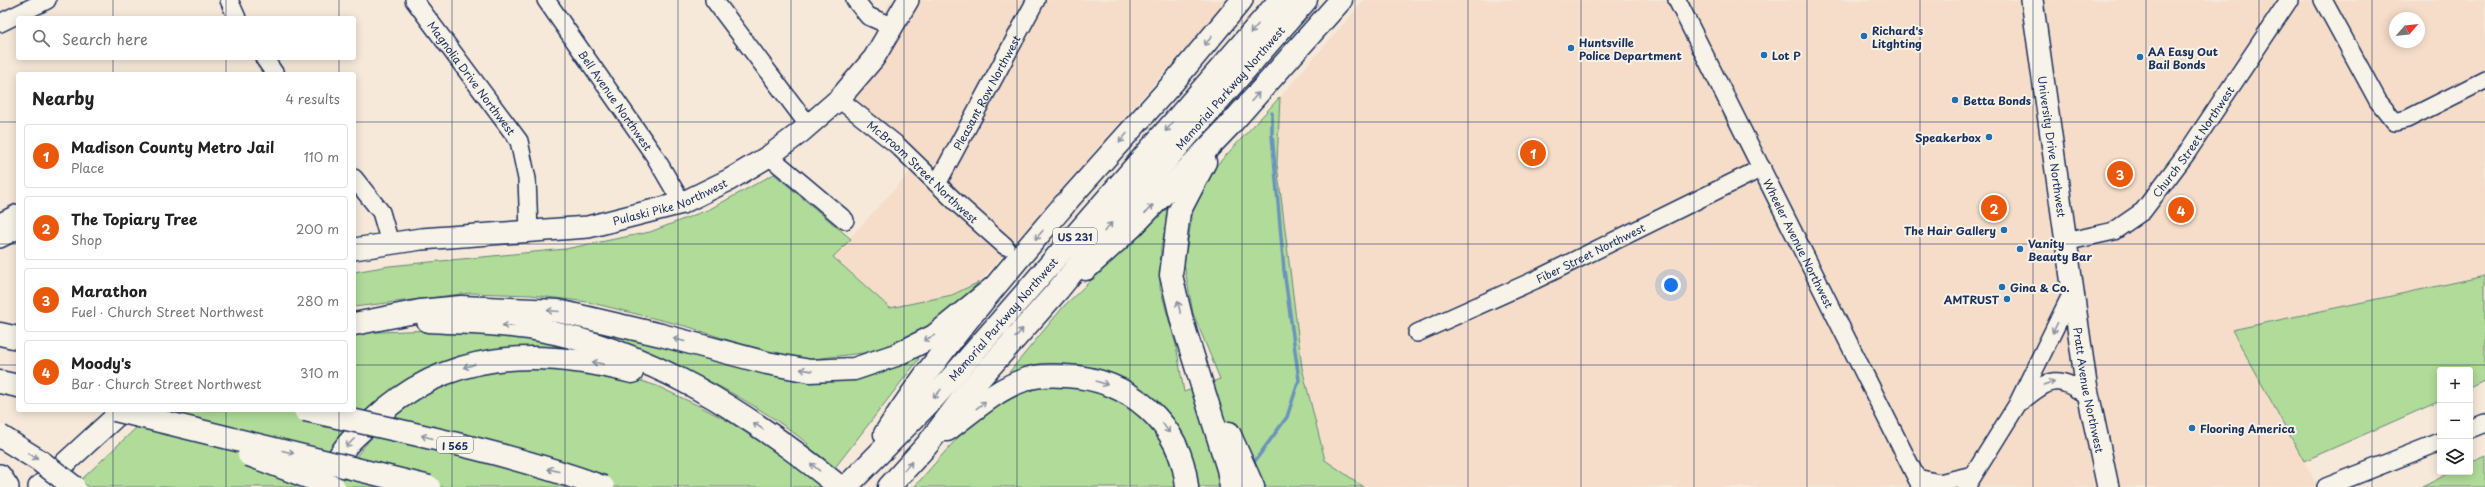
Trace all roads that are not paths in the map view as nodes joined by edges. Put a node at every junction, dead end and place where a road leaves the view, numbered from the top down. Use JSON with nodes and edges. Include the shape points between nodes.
{"nodes":[{"id":1,"x":47,"y":0,"type":"edge"},
{"id":2,"x":229,"y":0,"type":"edge"},
{"id":3,"x":414,"y":0,"type":"edge"},
{"id":4,"x":546,"y":0,"type":"edge"},
{"id":5,"x":714,"y":0,"type":"edge"},
{"id":6,"x":855,"y":0,"type":"edge"},
{"id":7,"x":908,"y":0,"type":"edge"},
{"id":8,"x":1036,"y":0,"type":"edge"},
{"id":9,"x":1242,"y":0,"type":"edge"},
{"id":10,"x":1280,"y":0,"type":"edge"},
{"id":11,"x":1306,"y":0,"type":"edge"},
{"id":12,"x":1341,"y":0,"type":"edge"},
{"id":13,"x":1677,"y":0,"type":"edge"},
{"id":14,"x":2032,"y":0,"type":"edge"},
{"id":15,"x":2289,"y":0,"type":"edge"},
{"id":16,"x":2323,"y":0,"type":"edge"},
{"id":17,"x":236,"y":16,"type":"edge"},
{"id":18,"x":0,"y":23,"type":"edge"},
{"id":19,"x":893,"y":27,"type":"junction"},
{"id":20,"x":265,"y":60,"type":"edge"},
{"id":21,"x":274,"y":72,"type":"edge"},
{"id":22,"x":2485,"y":80,"type":"edge"},
{"id":23,"x":839,"y":99,"type":"junction"},
{"id":24,"x":809,"y":126,"type":"junction"},
{"id":25,"x":1228,"y":126,"type":"junction"},
{"id":26,"x":769,"y":156,"type":"junction"},
{"id":27,"x":1762,"y":168,"type":"junction"},
{"id":28,"x":356,"y":181,"type":"edge"},
{"id":29,"x":937,"y":184,"type":"junction"},
{"id":30,"x":682,"y":203,"type":"junction"},
{"id":31,"x":1064,"y":205,"type":"joint"},
{"id":32,"x":16,"y":214,"type":"edge"},
{"id":33,"x":844,"y":220,"type":"dead end"},
{"id":34,"x":0,"y":222,"type":"edge"},
{"id":35,"x":16,"y":231,"type":"edge"},
{"id":36,"x":529,"y":231,"type":"junction"},
{"id":37,"x":0,"y":239,"type":"edge"},
{"id":38,"x":2065,"y":242,"type":"junction"},
{"id":39,"x":390,"y":243,"type":"junction"},
{"id":40,"x":1004,"y":246,"type":"dead end"},
{"id":41,"x":356,"y":249,"type":"edge"},
{"id":42,"x":993,"y":288,"type":"junction"},
{"id":43,"x":1058,"y":290,"type":"junction"},
{"id":44,"x":2072,"y":293,"type":"junction"},
{"id":45,"x":385,"y":319,"type":"junction"},
{"id":46,"x":356,"y":324,"type":"edge"},
{"id":47,"x":0,"y":330,"type":"edge"},
{"id":48,"x":16,"y":332,"type":"edge"},
{"id":49,"x":1418,"y":333,"type":"dead end"},
{"id":50,"x":0,"y":334,"type":"edge"},
{"id":51,"x":16,"y":338,"type":"edge"},
{"id":52,"x":0,"y":382,"type":"edge"},
{"id":53,"x":1204,"y":382,"type":"junction"},
{"id":54,"x":16,"y":386,"type":"edge"},
{"id":55,"x":2088,"y":397,"type":"junction"},
{"id":56,"x":716,"y":398,"type":"junction"},
{"id":57,"x":2017,"y":405,"type":"junction"},
{"id":58,"x":121,"y":412,"type":"edge"},
{"id":59,"x":123,"y":412,"type":"edge"},
{"id":60,"x":314,"y":412,"type":"edge"},
{"id":61,"x":154,"y":420,"type":"junction"},
{"id":62,"x":2485,"y":423,"type":"edge"},
{"id":63,"x":2473,"y":428,"type":"edge"},
{"id":64,"x":0,"y":436,"type":"edge"},
{"id":65,"x":2437,"y":443,"type":"edge"},
{"id":66,"x":927,"y":445,"type":"junction"},
{"id":67,"x":864,"y":467,"type":"junction"},
{"id":68,"x":0,"y":475,"type":"edge"},
{"id":69,"x":1970,"y":481,"type":"edge"},
{"id":70,"x":1919,"y":482,"type":"edge"},
{"id":71,"x":2107,"y":484,"type":"edge"},
{"id":72,"x":8,"y":487,"type":"edge"},
{"id":73,"x":39,"y":487,"type":"edge"},
{"id":74,"x":74,"y":487,"type":"edge"},
{"id":75,"x":321,"y":487,"type":"edge"},
{"id":76,"x":334,"y":487,"type":"edge"},
{"id":77,"x":429,"y":487,"type":"edge"},
{"id":78,"x":603,"y":487,"type":"edge"},
{"id":79,"x":840,"y":487,"type":"edge"},
{"id":80,"x":846,"y":487,"type":"edge"},
{"id":81,"x":889,"y":487,"type":"edge"},
{"id":82,"x":1187,"y":487,"type":"edge"},
{"id":83,"x":1231,"y":487,"type":"edge"},
{"id":84,"x":1253,"y":487,"type":"edge"},
{"id":85,"x":2326,"y":487,"type":"edge"}],
"edges":[{"from":1,"to":18,"type":"street"},
{"from":2,"to":17,"type":"street"},
{"from":3,"to":36,"type":"street","name":"Magnolia Drive Northwest","via":[[519,141],[527,178]]},
{"from":4,"to":30,"type":"street","name":"Bell Avenue Northwest","via":[[654,155]]},
{"from":5,"to":24,"type":"street"},
{"from":6,"to":19,"type":"street","via":[[868,16]]},
{"from":7,"to":19,"type":"main road","name":"Pulaski Pike Northwest"},
{"from":8,"to":29,"type":"street","name":"Pleasant Row Northwest"},
{"from":9,"to":31,"type":"main road","one_way":true},
{"from":10,"to":67,"type":"highway","name":"Memorial Parkway Northwest","number":"US 231","one_way":true,"via":[[933,399]]},
{"from":43,"to":11,"type":"highway","name":"Memorial Parkway Northwest","number":"US 231","one_way":true,"via":[[1126,206]]},
{"from":25,"to":12,"type":"highway","one_way":true},
{"from":13,"to":27,"type":"street","name":"Wheeler Avenue Northwest"},
{"from":14,"to":38,"type":"main road","name":"University Drive Northwest"},
{"from":15,"to":38,"type":"street","name":"Church Street Northwest","via":[[2186,154],[2143,211],[2114,231]]},
{"from":16,"to":22,"type":"street","via":[[2378,101],[2395,122]]},
{"from":19,"to":23,"type":"main road","name":"Pulaski Pike Northwest","via":[[874,58]]},
{"from":20,"to":21,"type":"street"},
{"from":23,"to":24,"type":"main road","name":"Pulaski Pike Northwest"},
{"from":23,"to":29,"type":"street","name":"McBroom Street Northwest","via":[[897,145]]},
{"from":24,"to":26,"type":"main road","name":"Pulaski Pike Northwest"},
{"from":43,"to":25,"type":"highway","one_way":true,"via":[[1098,260]]},
{"from":53,"to":25,"type":"highway","one_way":true,"via":[[1190,344],[1171,275],[1179,212],[1198,172]]},
{"from":26,"to":30,"type":"main road","name":"Pulaski Pike Northwest","via":[[729,180]]},
{"from":26,"to":33,"type":"street"},
{"from":27,"to":49,"type":"street","name":"Fiber Street Northwest","via":[[1535,280]]},
{"from":27,"to":70,"type":"street","name":"Wheeler Avenue Northwest"},
{"from":28,"to":39,"type":"street","via":[[381,212]]},
{"from":29,"to":40,"type":"street","name":"McBroom Street Northwest"},
{"from":30,"to":36,"type":"main road","name":"Pulaski Pike Northwest","via":[[588,227]]},
{"from":31,"to":42,"type":"highway","one_way":true},
{"from":32,"to":34,"type":"street"},
{"from":35,"to":37,"type":"street"},
{"from":36,"to":39,"type":"main road","name":"Pulaski Pike Northwest"},
{"from":38,"to":44,"type":"main road","name":"University Drive Northwest"},
{"from":39,"to":41,"type":"main road","name":"Pulaski Pike Northwest"},
{"from":42,"to":45,"type":"highway","one_way":true,"via":[[934,336],[896,355],[847,369],[810,371],[767,363],[558,311],[461,307],[420,311]]},
{"from":42,"to":67,"type":"highway","via":[[917,383]]},
{"from":66,"to":43,"type":"highway","name":"Memorial Parkway Northwest","number":"US 231","one_way":true,"via":[[965,395]]},
{"from":44,"to":55,"type":"main road","name":"Pratt Avenue Northwest"},
{"from":44,"to":57,"type":"street","one_way":true},
{"from":45,"to":46,"type":"highway"},
{"from":56,"to":45,"type":"highway","one_way":true,"via":[[668,372],[590,343],[534,329]]},
{"from":47,"to":48,"type":"highway"},
{"from":50,"to":51,"type":"highway"},
{"from":52,"to":54,"type":"highway"},
{"from":53,"to":83,"type":"highway"},
{"from":53,"to":84,"type":"highway"},
{"from":57,"to":55,"type":"street","one_way":true,"via":[[2038,388],[2056,380],[2070,384]]},
{"from":55,"to":71,"type":"main road","name":"Pratt Avenue Northwest"},
{"from":56,"to":75,"type":"highway","one_way":true,"via":[[654,377],[596,363],[541,356],[493,359],[435,379],[388,406],[345,447]]},
{"from":79,"to":56,"type":"highway","one_way":true,"via":[[790,447]]},
{"from":57,"to":69,"type":"street"},
{"from":58,"to":73,"type":"main road"},
{"from":59,"to":61,"type":"highway","bridge":true},
{"from":78,"to":60,"type":"highway","number":"I 565","one_way":true,"bridge":true,"via":[[567,474],[414,434]]},
{"from":61,"to":76,"type":"highway","bridge":true},
{"from":61,"to":77,"type":"highway","one_way":true,"bridge":true},
{"from":62,"to":63,"type":"street"},
{"from":64,"to":74,"type":"highway","one_way":true,"bridge":true,"via":[[40,461]]},
{"from":65,"to":85,"type":"street"},
{"from":81,"to":66,"type":"highway","name":"Memorial Parkway Northwest","number":"US 231","one_way":true},
{"from":66,"to":82,"type":"highway","one_way":true,"via":[[993,395],[1024,379],[1060,375],[1088,378],[1114,387],[1139,400],[1158,418],[1173,439],[1182,462]]},
{"from":67,"to":80,"type":"highway","name":"Memorial Parkway Northwest","number":"US 231"},
{"from":68,"to":72,"type":"main road"},
{"from":69,"to":70,"type":"street"}]}
